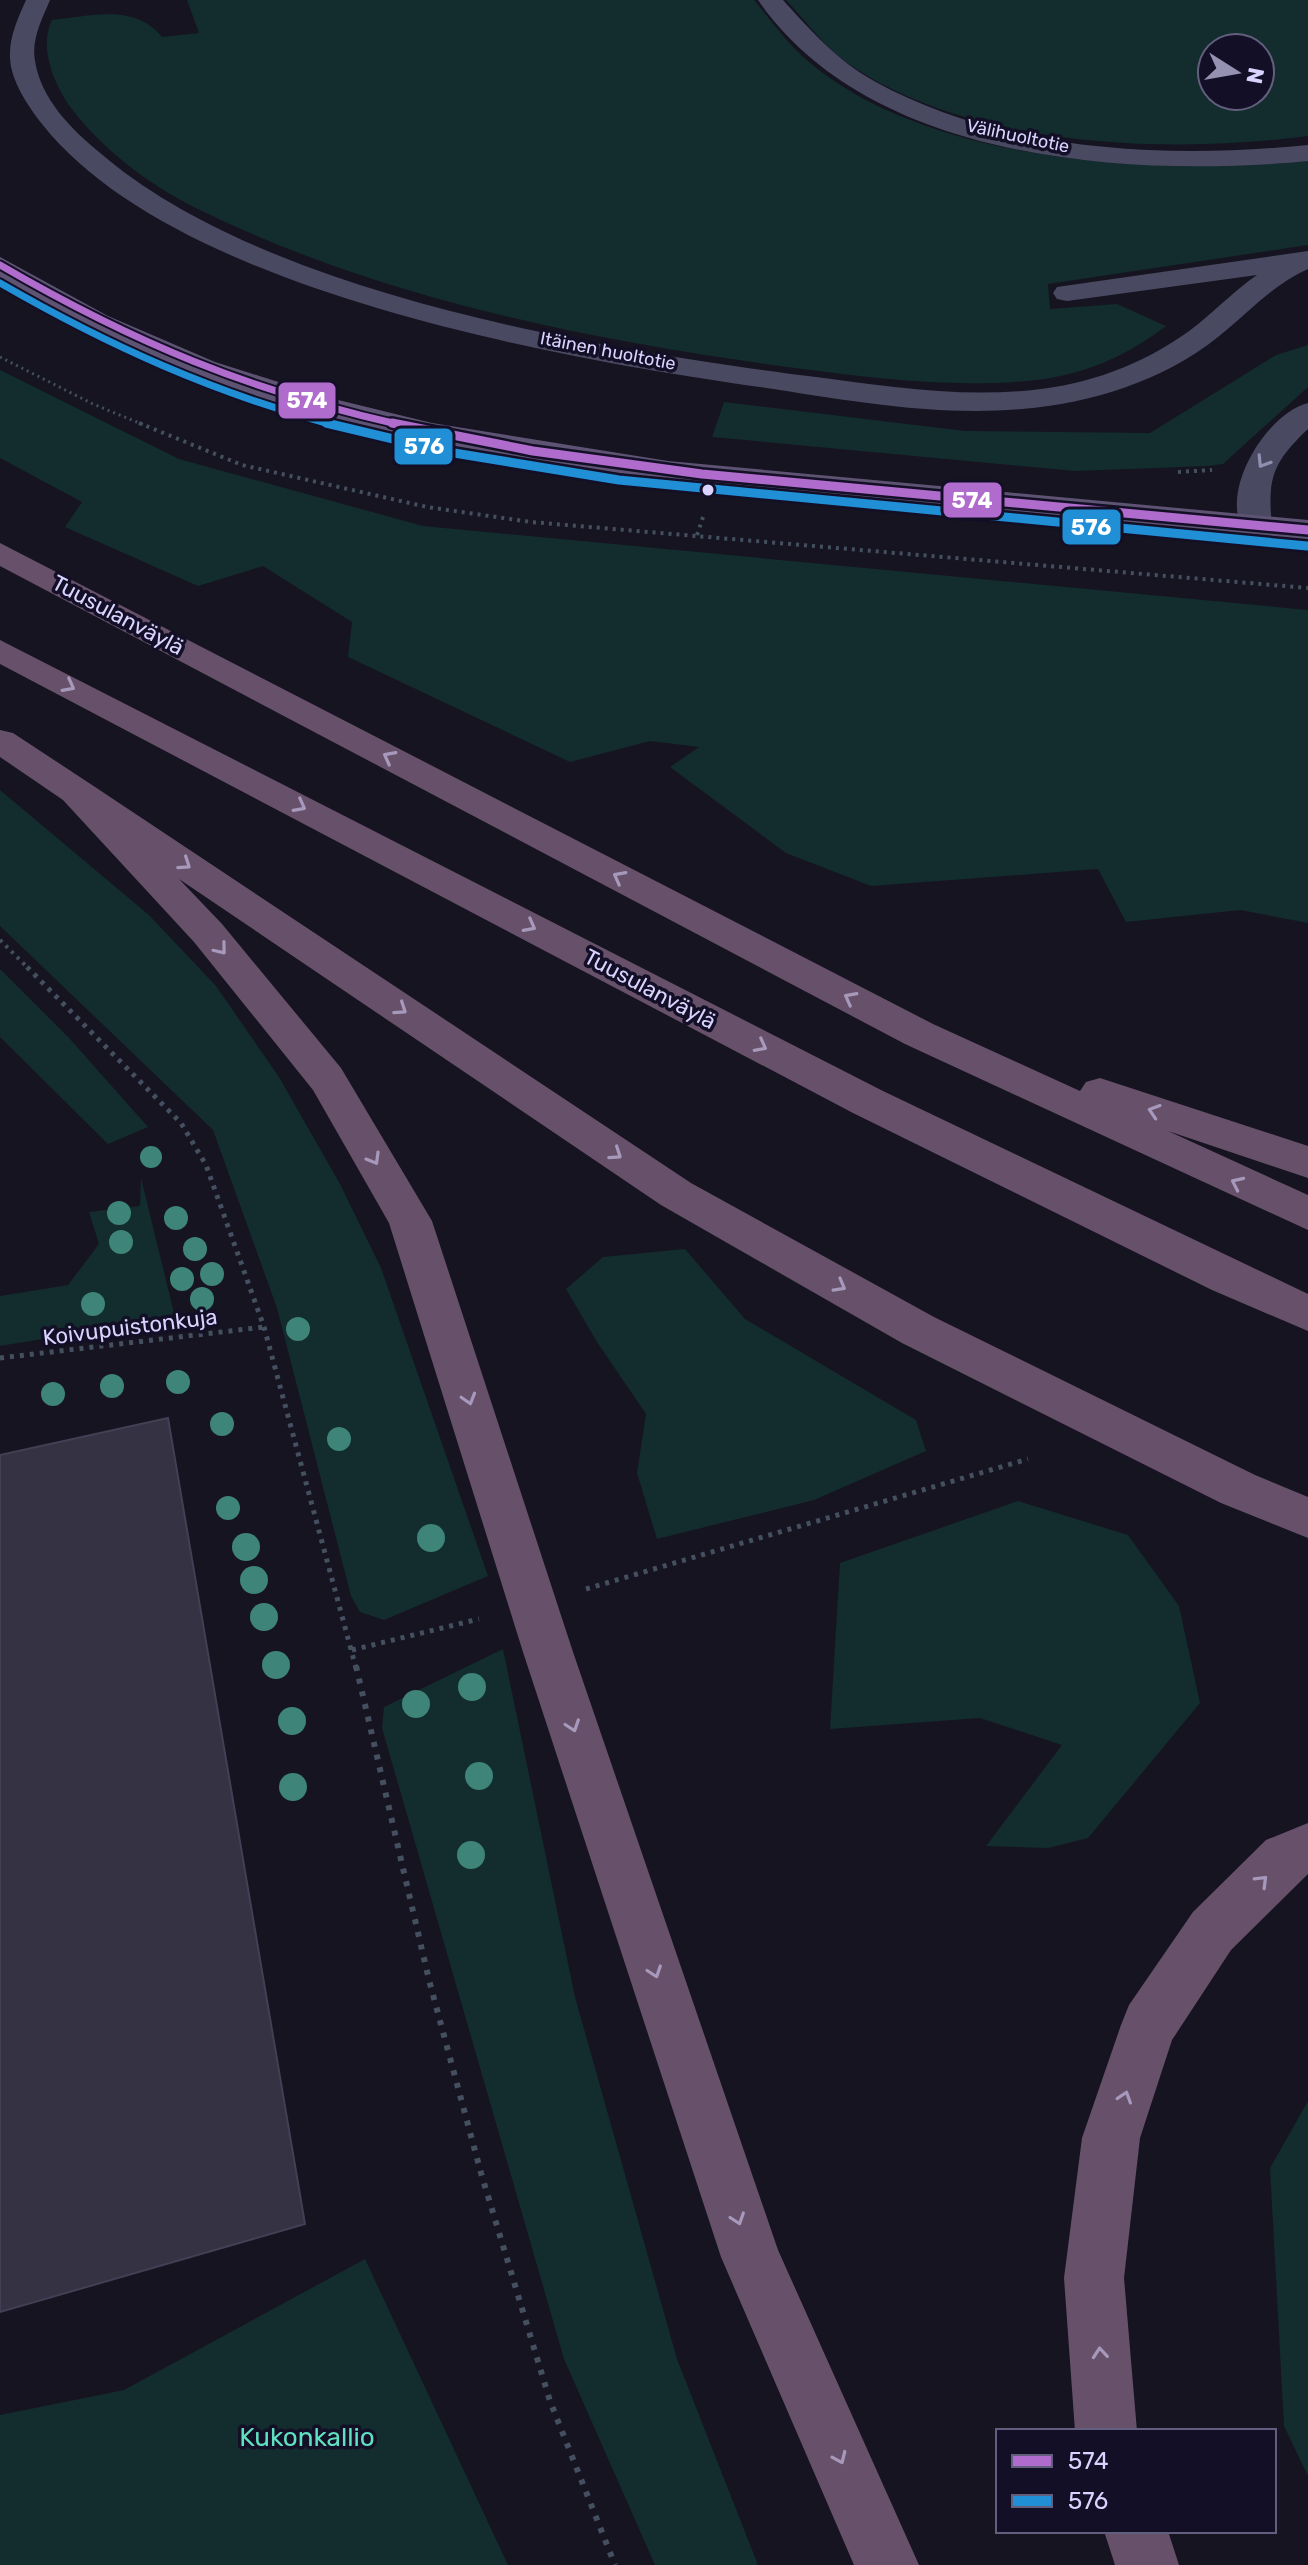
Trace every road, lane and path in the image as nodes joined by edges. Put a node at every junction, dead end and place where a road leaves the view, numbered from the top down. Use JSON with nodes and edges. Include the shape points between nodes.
{"nodes":[{"id":1,"x":38,"y":0,"type":"edge"},
{"id":2,"x":770,"y":0,"type":"edge"},
{"id":3,"x":1308,"y":153,"type":"edge"},
{"id":4,"x":1307,"y":259,"type":"edge"},
{"id":5,"x":0,"y":265,"type":"edge"},
{"id":6,"x":1067,"y":293,"type":"dead end"},
{"id":7,"x":0,"y":357,"type":"edge"},
{"id":8,"x":1308,"y":412,"type":"edge"},
{"id":9,"x":706,"y":508,"type":"dead end"},
{"id":10,"x":1256,"y":526,"type":"junction"},
{"id":11,"x":1308,"y":530,"type":"edge"},
{"id":12,"x":697,"y":535,"type":"junction"},
{"id":13,"x":0,"y":553,"type":"edge"},
{"id":14,"x":1308,"y":588,"type":"edge"},
{"id":15,"x":0,"y":650,"type":"edge"},
{"id":16,"x":0,"y":741,"type":"edge"},
{"id":17,"x":73,"y":789,"type":"junction"},
{"id":18,"x":0,"y":940,"type":"edge"},
{"id":19,"x":919,"y":1034,"type":"junction"},
{"id":20,"x":1308,"y":1162,"type":"edge"},
{"id":21,"x":1308,"y":1214,"type":"edge"},
{"id":22,"x":1308,"y":1313,"type":"edge"},
{"id":23,"x":264,"y":1327,"type":"junction"},
{"id":24,"x":0,"y":1358,"type":"edge"},
{"id":25,"x":1028,"y":1459,"type":"dead end"},
{"id":26,"x":1308,"y":1518,"type":"edge"},
{"id":27,"x":573,"y":1593,"type":"dead end"},
{"id":28,"x":492,"y":1616,"type":"dead end"},
{"id":29,"x":352,"y":1650,"type":"junction"},
{"id":30,"x":1308,"y":1848,"type":"edge"},
{"id":31,"x":1106,"y":2429,"type":"edge"},
{"id":32,"x":1137,"y":2533,"type":"edge"},
{"id":33,"x":615,"y":2565,"type":"edge"},
{"id":34,"x":887,"y":2565,"type":"edge"},
{"id":35,"x":1147,"y":2565,"type":"edge"}],
"edges":[{"from":1,"to":4,"type":"street","name":"Itäinen huoltotie","via":[[25,31],[22,61],[32,91],[54,126],[126,189],[174,216],[326,282],[551,340],[805,385],[975,401],[1039,398],[1100,386],[1154,366],[1196,341],[1270,274]]},
{"from":2,"to":3,"type":"street","name":"Välihuoltotie","via":[[841,71],[938,118],[1046,145],[1114,153],[1205,159]]},
{"from":4,"to":6,"type":"street"},
{"from":5,"to":10,"type":"main road","via":[[53,301],[152,348],[262,387],[377,419],[664,469]]},
{"from":7,"to":12,"type":"path","via":[[93,404],[242,465],[427,507],[531,522]]},
{"from":8,"to":10,"type":"street","one_way":true,"via":[[1277,441],[1254,475]]},
{"from":9,"to":12,"type":"path"},
{"from":10,"to":11,"type":"main road"},
{"from":12,"to":14,"type":"path"},
{"from":19,"to":13,"type":"highway","name":"Tuusulanväylä","one_way":true},
{"from":15,"to":22,"type":"highway","name":"Tuusulanväylä","one_way":true,"via":[[868,1102]]},
{"from":16,"to":17,"type":"highway"},
{"from":17,"to":26,"type":"highway","one_way":true,"via":[[676,1194],[918,1330],[1238,1489]]},
{"from":17,"to":34,"type":"highway","one_way":true,"via":[[208,933],[327,1079],[410,1221],[751,2257]]},
{"from":18,"to":23,"type":"path","via":[[194,1142]]},
{"from":20,"to":19,"type":"highway","one_way":true},
{"from":21,"to":19,"type":"highway","name":"Tuusulanväylä","one_way":true},
{"from":23,"to":24,"type":"path","name":"Koivupuistonkuja"},
{"from":23,"to":29,"type":"path"},
{"from":25,"to":27,"type":"path"},
{"from":28,"to":29,"type":"path"},
{"from":29,"to":33,"type":"path","via":[[429,1980],[481,2173],[550,2401]]},
{"from":31,"to":30,"type":"highway","one_way":true,"via":[[1094,2278],[1111,2138],[1149,2025],[1212,1931],[1285,1858]]},
{"from":32,"to":35,"type":"highway"}]}
